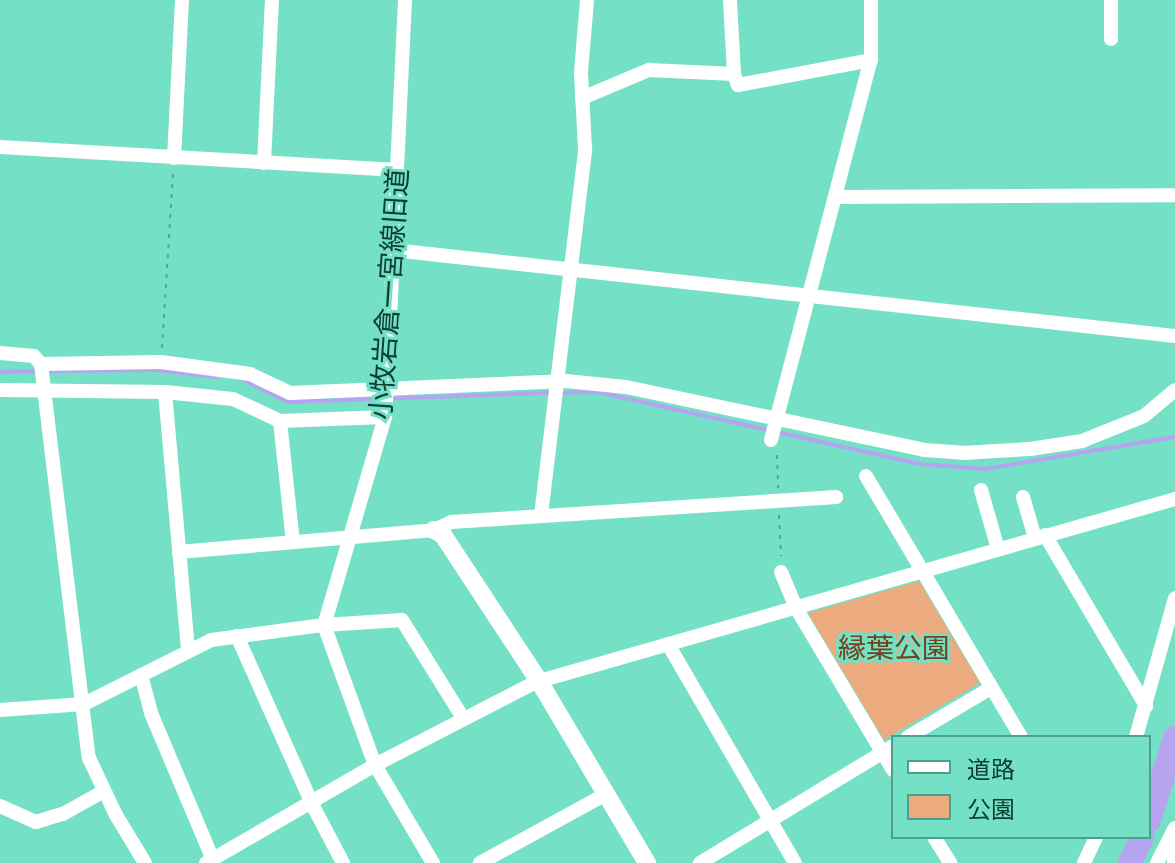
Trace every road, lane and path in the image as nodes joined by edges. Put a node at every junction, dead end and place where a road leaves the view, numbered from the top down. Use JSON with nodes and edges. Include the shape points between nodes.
{"nodes":[{"id":1,"x":182,"y":0,"type":"edge"},
{"id":2,"x":272,"y":0,"type":"edge"},
{"id":3,"x":405,"y":0,"type":"edge"},
{"id":4,"x":587,"y":0,"type":"edge"},
{"id":5,"x":730,"y":0,"type":"edge"},
{"id":6,"x":871,"y":0,"type":"edge"},
{"id":7,"x":1111,"y":0,"type":"edge"},
{"id":8,"x":1111,"y":39,"type":"dead end"},
{"id":9,"x":871,"y":60,"type":"junction"},
{"id":10,"x":734,"y":74,"type":"junction"},
{"id":11,"x":582,"y":98,"type":"junction"},
{"id":12,"x":0,"y":147,"type":"edge"},
{"id":13,"x":174,"y":158,"type":"junction"},
{"id":14,"x":264,"y":163,"type":"junction"},
{"id":15,"x":397,"y":170,"type":"junction"},
{"id":16,"x":1175,"y":195,"type":"edge"},
{"id":17,"x":837,"y":197,"type":"junction"},
{"id":18,"x":393,"y":250,"type":"junction"},
{"id":19,"x":569,"y":268,"type":"junction"},
{"id":20,"x":811,"y":297,"type":"junction"},
{"id":21,"x":1175,"y":336,"type":"edge"},
{"id":22,"x":0,"y":353,"type":"edge"},
{"id":23,"x":161,"y":362,"type":"junction"},
{"id":24,"x":42,"y":365,"type":"junction"},
{"id":25,"x":44,"y":386,"type":"junction"},
{"id":26,"x":0,"y":390,"type":"edge"},
{"id":27,"x":386,"y":390,"type":"junction"},
{"id":28,"x":554,"y":390,"type":"junction"},
{"id":29,"x":1175,"y":390,"type":"edge"},
{"id":30,"x":165,"y":392,"type":"junction"},
{"id":31,"x":385,"y":413,"type":"junction"},
{"id":32,"x":280,"y":421,"type":"junction"},
{"id":33,"x":774,"y":430,"type":"junction"},
{"id":34,"x":866,"y":476,"type":"dead end"},
{"id":35,"x":981,"y":490,"type":"dead end"},
{"id":36,"x":836,"y":497,"type":"dead end"},
{"id":37,"x":1023,"y":497,"type":"dead end"},
{"id":38,"x":1175,"y":499,"type":"edge"},
{"id":39,"x":541,"y":515,"type":"junction"},
{"id":40,"x":434,"y":530,"type":"junction"},
{"id":41,"x":351,"y":536,"type":"junction"},
{"id":42,"x":1040,"y":536,"type":"junction"},
{"id":43,"x":293,"y":542,"type":"junction"},
{"id":44,"x":998,"y":549,"type":"junction"},
{"id":45,"x":179,"y":552,"type":"junction"},
{"id":46,"x":781,"y":572,"type":"dead end"},
{"id":47,"x":922,"y":572,"type":"junction"},
{"id":48,"x":1175,"y":598,"type":"edge"},
{"id":49,"x":796,"y":608,"type":"junction"},
{"id":50,"x":324,"y":625,"type":"junction"},
{"id":51,"x":237,"y":636,"type":"junction"},
{"id":52,"x":668,"y":644,"type":"junction"},
{"id":53,"x":188,"y":649,"type":"junction"},
{"id":54,"x":141,"y":675,"type":"junction"},
{"id":55,"x":539,"y":681,"type":"junction"},
{"id":56,"x":991,"y":688,"type":"junction"},
{"id":57,"x":84,"y":704,"type":"junction"},
{"id":58,"x":1146,"y":706,"type":"junction"},
{"id":59,"x":0,"y":710,"type":"edge"},
{"id":60,"x":463,"y":718,"type":"junction"},
{"id":61,"x":911,"y":735,"type":"edge"},
{"id":62,"x":1020,"y":735,"type":"edge"},
{"id":63,"x":1137,"y":735,"type":"edge"},
{"id":64,"x":888,"y":749,"type":"edge"},
{"id":65,"x":375,"y":765,"type":"junction"},
{"id":66,"x":104,"y":791,"type":"junction"},
{"id":67,"x":606,"y":794,"type":"junction"},
{"id":68,"x":312,"y":804,"type":"junction"},
{"id":69,"x":0,"y":806,"type":"edge"},
{"id":70,"x":771,"y":821,"type":"junction"},
{"id":71,"x":1175,"y":829,"type":"edge"},
{"id":72,"x":935,"y":839,"type":"edge"},
{"id":73,"x":209,"y":861,"type":"edge"},
{"id":74,"x":145,"y":863,"type":"edge"},
{"id":75,"x":343,"y":863,"type":"edge"},
{"id":76,"x":433,"y":863,"type":"edge"},
{"id":77,"x":480,"y":863,"type":"edge"},
{"id":78,"x":647,"y":863,"type":"edge"},
{"id":79,"x":700,"y":863,"type":"edge"},
{"id":80,"x":795,"y":863,"type":"edge"},
{"id":81,"x":950,"y":863,"type":"edge"},
{"id":82,"x":1157,"y":863,"type":"edge"},
{"id":83,"x":1174,"y":863,"type":"edge"}],
"edges":[{"from":1,"to":13,"type":"street"},
{"from":2,"to":14,"type":"street"},
{"from":3,"to":15,"type":"street","name":"小牧岩倉一宮線旧道"},
{"from":4,"to":11,"type":"street"},
{"from":5,"to":10,"type":"street"},
{"from":6,"to":9,"type":"street"},
{"from":7,"to":8,"type":"street"},
{"from":9,"to":10,"type":"street","via":[[738,85]]},
{"from":9,"to":17,"type":"street"},
{"from":10,"to":11,"type":"street","via":[[649,70]]},
{"from":11,"to":19,"type":"street","via":[[585,149]]},
{"from":12,"to":13,"type":"street"},
{"from":13,"to":14,"type":"street"},
{"from":13,"to":23,"type":"path"},
{"from":14,"to":15,"type":"street"},
{"from":15,"to":18,"type":"street","name":"小牧岩倉一宮線旧道"},
{"from":16,"to":17,"type":"street"},
{"from":17,"to":20,"type":"street"},
{"from":18,"to":19,"type":"street"},
{"from":18,"to":27,"type":"street","name":"小牧岩倉一宮線旧道"},
{"from":19,"to":20,"type":"street"},
{"from":19,"to":28,"type":"street"},
{"from":20,"to":21,"type":"street"},
{"from":20,"to":33,"type":"street"},
{"from":22,"to":24,"type":"street","via":[[34,356]]},
{"from":23,"to":24,"type":"street"},
{"from":23,"to":27,"type":"street","via":[[250,374],[290,393]]},
{"from":24,"to":25,"type":"street"},
{"from":25,"to":26,"type":"street"},
{"from":25,"to":30,"type":"street"},
{"from":25,"to":57,"type":"street"},
{"from":27,"to":28,"type":"street"},
{"from":27,"to":31,"type":"street","name":"小牧岩倉一宮線旧道"},
{"from":28,"to":33,"type":"street","via":[[626,387]]},
{"from":28,"to":39,"type":"street"},
{"from":29,"to":33,"type":"street","via":[[1144,416],[1114,430],[1082,441],[992,453],[924,450]]},
{"from":30,"to":32,"type":"street","via":[[233,399]]},
{"from":30,"to":45,"type":"street"},
{"from":31,"to":32,"type":"street"},
{"from":31,"to":41,"type":"street","name":"小牧岩倉一宮線旧道"},
{"from":32,"to":43,"type":"street"},
{"from":34,"to":47,"type":"street"},
{"from":35,"to":44,"type":"street"},
{"from":36,"to":39,"type":"street"},
{"from":37,"to":42,"type":"street"},
{"from":38,"to":42,"type":"street"},
{"from":39,"to":40,"type":"street","via":[[451,522]]},
{"from":40,"to":41,"type":"street"},
{"from":40,"to":55,"type":"street","via":[[443,535]]},
{"from":41,"to":43,"type":"street"},
{"from":41,"to":50,"type":"street","name":"小牧岩倉一宮線旧道"},
{"from":42,"to":44,"type":"street"},
{"from":42,"to":58,"type":"street"},
{"from":43,"to":45,"type":"street"},
{"from":44,"to":47,"type":"street"},
{"from":45,"to":53,"type":"street"},
{"from":46,"to":49,"type":"street"},
{"from":47,"to":49,"type":"street"},
{"from":47,"to":56,"type":"street"},
{"from":48,"to":58,"type":"street"},
{"from":49,"to":52,"type":"street"},
{"from":49,"to":64,"type":"street"},
{"from":50,"to":51,"type":"street"},
{"from":50,"to":60,"type":"street","via":[[402,620]]},
{"from":50,"to":65,"type":"street"},
{"from":51,"to":53,"type":"street"},
{"from":51,"to":68,"type":"street"},
{"from":52,"to":55,"type":"street"},
{"from":52,"to":70,"type":"street"},
{"from":53,"to":54,"type":"street"},
{"from":54,"to":57,"type":"street"},
{"from":54,"to":73,"type":"street"},
{"from":55,"to":60,"type":"street"},
{"from":55,"to":67,"type":"street"},
{"from":56,"to":61,"type":"street"},
{"from":56,"to":62,"type":"street"},
{"from":57,"to":59,"type":"street"},
{"from":57,"to":66,"type":"street","via":[[89,758]]},
{"from":58,"to":63,"type":"street"},
{"from":60,"to":65,"type":"street"},
{"from":64,"to":70,"type":"street"},
{"from":65,"to":68,"type":"street"},
{"from":65,"to":76,"type":"street"},
{"from":66,"to":69,"type":"street","via":[[36,822]]},
{"from":66,"to":74,"type":"street"},
{"from":67,"to":77,"type":"street"},
{"from":67,"to":78,"type":"street"},
{"from":68,"to":73,"type":"street"},
{"from":68,"to":75,"type":"street"},
{"from":70,"to":79,"type":"street"},
{"from":70,"to":80,"type":"street"},
{"from":71,"to":82,"type":"street"},
{"from":71,"to":83,"type":"street"},
{"from":72,"to":81,"type":"street"}]}
